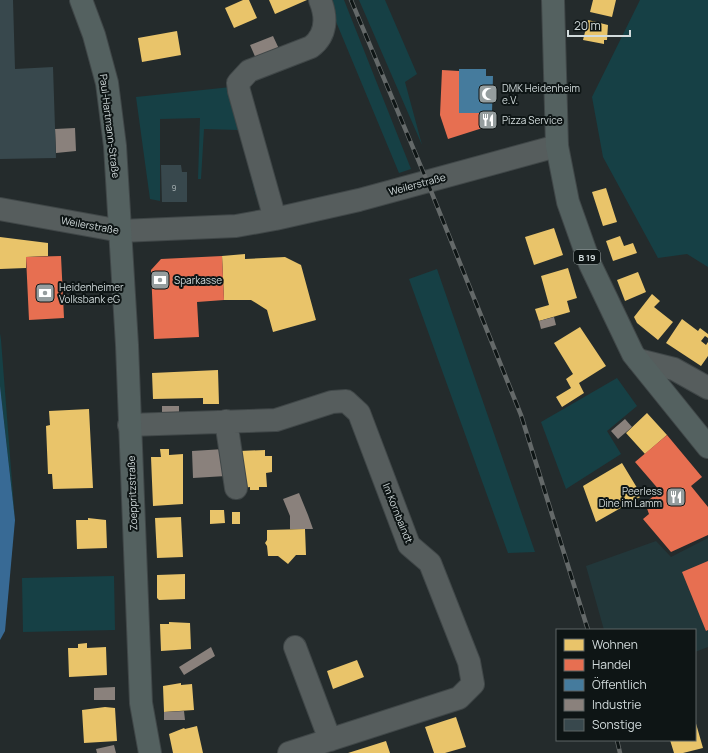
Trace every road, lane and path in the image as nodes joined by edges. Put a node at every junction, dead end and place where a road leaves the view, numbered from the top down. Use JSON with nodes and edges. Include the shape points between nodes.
{"nodes":[{"id":1,"x":81,"y":0,"type":"edge"},
{"id":2,"x":320,"y":0,"type":"edge"},
{"id":3,"x":555,"y":4,"type":"edge"},
{"id":4,"x":557,"y":146,"type":"junction"},
{"id":5,"x":0,"y":209,"type":"edge"},
{"id":6,"x":276,"y":219,"type":"junction"},
{"id":7,"x":121,"y":231,"type":"junction"},
{"id":8,"x":638,"y":360,"type":"junction"},
{"id":9,"x":708,"y":388,"type":"edge"},
{"id":10,"x":226,"y":421,"type":"junction"},
{"id":11,"x":129,"y":425,"type":"junction"},
{"id":12,"x":708,"y":447,"type":"edge"},
{"id":13,"x":236,"y":488,"type":"dead end"},
{"id":14,"x":295,"y":647,"type":"dead end"},
{"id":15,"x":330,"y":740,"type":"junction"},
{"id":16,"x":150,"y":753,"type":"edge"},
{"id":17,"x":289,"y":753,"type":"edge"}],
"edges":[{"from":1,"to":7,"type":"main road","name":"Paul-Hartmann-Straße","via":[[94,34],[106,83],[115,146]]},
{"from":2,"to":6,"type":"street","via":[[325,20],[324,31],[319,41],[249,71],[238,83]]},
{"from":3,"to":4,"type":"main road","number":"B 19"},
{"from":4,"to":6,"type":"street","name":"Weilerstraße","via":[[359,200]]},
{"from":4,"to":8,"type":"main road","number":"B 19","via":[[568,202],[590,264]]},
{"from":5,"to":7,"type":"street","name":"Weilerstraße"},
{"from":6,"to":7,"type":"street","name":"Weilerstraße","via":[[236,226]]},
{"from":7,"to":11,"type":"main road","name":"Zoeppritzstraße"},
{"from":8,"to":9,"type":"street","via":[[674,368]]},
{"from":8,"to":12,"type":"main road","number":"B 19"},
{"from":10,"to":11,"type":"street","name":"Im Kornbaindt"},
{"from":10,"to":13,"type":"street"},
{"from":10,"to":15,"type":"street","name":"Im Kornbaindt","via":[[276,420],[332,402],[346,401],[359,413],[409,545],[430,563],[470,662],[473,684],[459,698]]},
{"from":11,"to":16,"type":"main road","name":"Zoeppritzstraße","via":[[141,703]]},
{"from":14,"to":15,"type":"street"},
{"from":15,"to":17,"type":"street","name":"Im Kornbaindt"}]}
